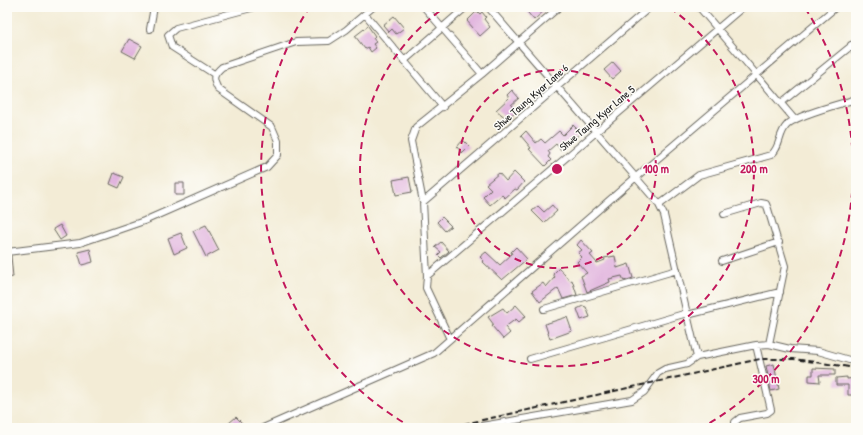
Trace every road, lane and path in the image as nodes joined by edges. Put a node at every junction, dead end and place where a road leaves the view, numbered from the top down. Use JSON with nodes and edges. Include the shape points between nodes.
{"nodes":[{"id":1,"x":154,"y":7,"type":"edge"},
{"id":2,"x":255,"y":7,"type":"edge"},
{"id":3,"x":372,"y":7,"type":"edge"},
{"id":4,"x":424,"y":7,"type":"edge"},
{"id":5,"x":466,"y":7,"type":"edge"},
{"id":6,"x":488,"y":7,"type":"edge"},
{"id":7,"x":559,"y":7,"type":"edge"},
{"id":8,"x":650,"y":7,"type":"edge"},
{"id":9,"x":699,"y":7,"type":"edge"},
{"id":10,"x":743,"y":7,"type":"edge"},
{"id":11,"x":836,"y":7,"type":"edge"},
{"id":12,"x":365,"y":14,"type":"junction"},
{"id":13,"x":442,"y":28,"type":"junction"},
{"id":14,"x":150,"y":29,"type":"dead end"},
{"id":15,"x":718,"y":29,"type":"junction"},
{"id":16,"x":518,"y":42,"type":"junction"},
{"id":17,"x":854,"y":43,"type":"edge"},
{"id":18,"x":856,"y":53,"type":"edge"},
{"id":19,"x":404,"y":60,"type":"junction"},
{"id":20,"x":214,"y":74,"type":"junction"},
{"id":21,"x":482,"y":74,"type":"junction"},
{"id":22,"x":757,"y":75,"type":"junction"},
{"id":23,"x":558,"y":87,"type":"junction"},
{"id":24,"x":856,"y":99,"type":"edge"},
{"id":25,"x":780,"y":103,"type":"junction"},
{"id":26,"x":443,"y":107,"type":"junction"},
{"id":27,"x":795,"y":120,"type":"junction"},
{"id":28,"x":596,"y":132,"type":"junction"},
{"id":29,"x":636,"y":177,"type":"junction"},
{"id":30,"x":423,"y":202,"type":"junction"},
{"id":31,"x":659,"y":205,"type":"junction"},
{"id":32,"x":724,"y":214,"type":"dead end"},
{"id":33,"x":779,"y":242,"type":"junction"},
{"id":34,"x":7,"y":252,"type":"edge"},
{"id":35,"x":722,"y":261,"type":"dead end"},
{"id":36,"x":677,"y":270,"type":"junction"},
{"id":37,"x":427,"y":276,"type":"junction"},
{"id":38,"x":780,"y":292,"type":"junction"},
{"id":39,"x":544,"y":309,"type":"dead end"},
{"id":40,"x":687,"y":314,"type":"junction"},
{"id":41,"x":450,"y":339,"type":"junction"},
{"id":42,"x":769,"y":344,"type":"junction"},
{"id":43,"x":756,"y":345,"type":"junction"},
{"id":44,"x":697,"y":358,"type":"junction"},
{"id":45,"x":530,"y":359,"type":"dead end"},
{"id":46,"x":856,"y":362,"type":"edge"},
{"id":47,"x":263,"y":428,"type":"edge"},
{"id":48,"x":471,"y":428,"type":"edge"},
{"id":49,"x":735,"y":428,"type":"edge"}],
"edges":[{"from":1,"to":14,"type":"street"},
{"from":2,"to":20,"type":"street","via":[[176,28],[168,35],[172,47]]},
{"from":3,"to":12,"type":"street"},
{"from":4,"to":13,"type":"street"},
{"from":5,"to":13,"type":"street"},
{"from":6,"to":16,"type":"street"},
{"from":7,"to":16,"type":"street"},
{"from":8,"to":23,"type":"street","name":"Shwe Taung Kyar Lane 6"},
{"from":9,"to":15,"type":"street"},
{"from":10,"to":15,"type":"street","name":"Shwe Taung Kyar Lane 5"},
{"from":11,"to":22,"type":"street"},
{"from":12,"to":19,"type":"street"},
{"from":12,"to":20,"type":"street","via":[[329,41],[296,42],[222,67]]},
{"from":13,"to":19,"type":"street"},
{"from":13,"to":21,"type":"street"},
{"from":15,"to":22,"type":"street"},
{"from":15,"to":28,"type":"street","name":"Shwe Taung Kyar Lane 5"},
{"from":16,"to":21,"type":"street"},
{"from":16,"to":23,"type":"street"},
{"from":17,"to":18,"type":"street"},
{"from":17,"to":25,"type":"street"},
{"from":19,"to":26,"type":"street"},
{"from":20,"to":34,"type":"street","via":[[218,88],[272,127],[278,141],[278,155],[267,167],[144,221],[80,243]]},
{"from":21,"to":26,"type":"street"},
{"from":22,"to":25,"type":"street"},
{"from":22,"to":29,"type":"street"},
{"from":23,"to":28,"type":"street"},
{"from":23,"to":30,"type":"street","name":"Shwe Taung Kyar Lane 6"},
{"from":24,"to":27,"type":"street"},
{"from":25,"to":27,"type":"street"},
{"from":26,"to":30,"type":"street","via":[[416,127],[412,135]]},
{"from":27,"to":31,"type":"street","via":[[787,125],[778,147],[771,155],[699,175]]},
{"from":28,"to":29,"type":"street"},
{"from":28,"to":37,"type":"street","name":"Shwe Taung Kyar Lane 5"},
{"from":29,"to":31,"type":"street"},
{"from":29,"to":41,"type":"street"},
{"from":30,"to":37,"type":"street"},
{"from":31,"to":36,"type":"street","via":[[664,215]]},
{"from":32,"to":33,"type":"street","via":[[766,204]]},
{"from":33,"to":35,"type":"street"},
{"from":33,"to":38,"type":"street","via":[[785,266]]},
{"from":36,"to":39,"type":"street"},
{"from":36,"to":40,"type":"street"},
{"from":37,"to":41,"type":"street","via":[[426,288]]},
{"from":38,"to":40,"type":"street"},
{"from":38,"to":42,"type":"street"},
{"from":40,"to":44,"type":"street"},
{"from":40,"to":45,"type":"street"},
{"from":41,"to":47,"type":"street","via":[[434,353]]},
{"from":42,"to":43,"type":"street"},
{"from":42,"to":46,"type":"street","via":[[825,352]]},
{"from":43,"to":44,"type":"street"},
{"from":43,"to":49,"type":"street","via":[[771,410],[740,418],[735,422]]},
{"from":44,"to":48,"type":"street","via":[[687,364],[658,373],[644,392],[632,400]]}]}
